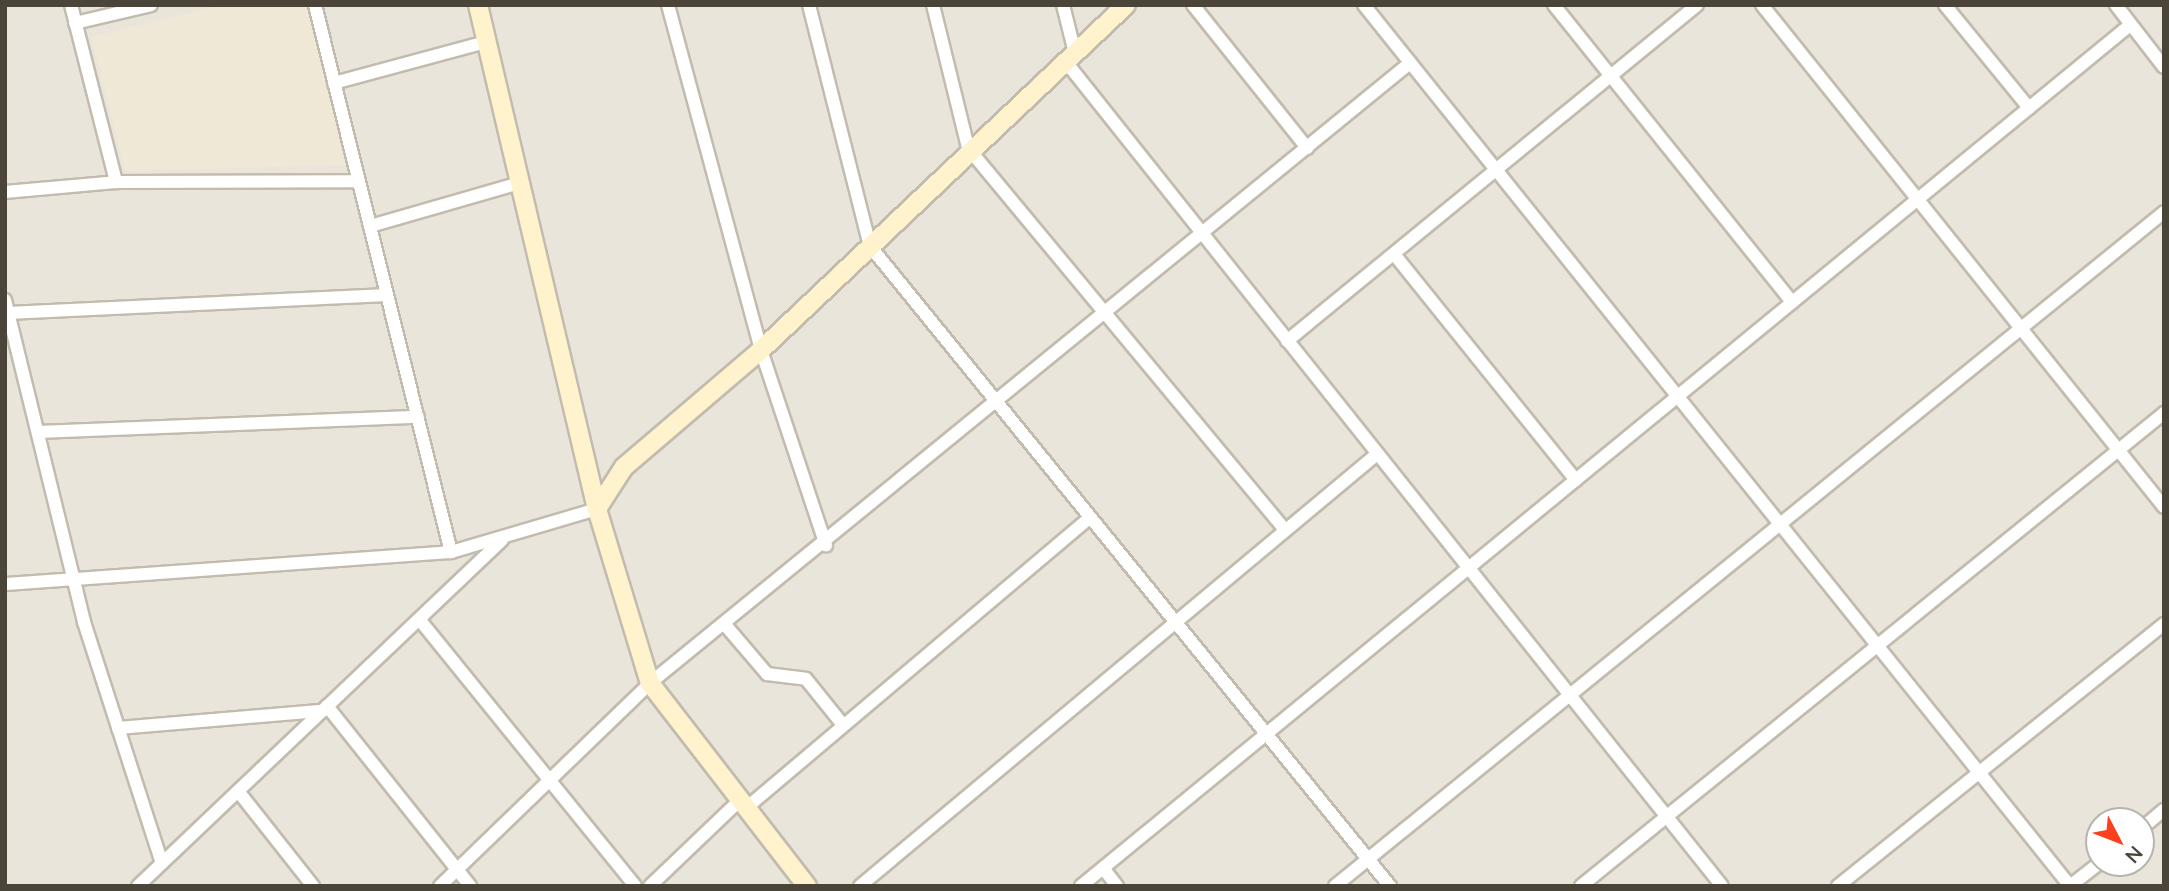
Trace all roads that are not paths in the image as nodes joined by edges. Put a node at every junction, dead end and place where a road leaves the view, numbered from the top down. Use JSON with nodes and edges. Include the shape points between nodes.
{"nodes":[{"id":1,"x":71,"y":5,"type":"edge"},
{"id":2,"x":151,"y":5,"type":"edge"},
{"id":3,"x":315,"y":5,"type":"edge"},
{"id":4,"x":478,"y":5,"type":"edge"},
{"id":5,"x":668,"y":5,"type":"edge"},
{"id":6,"x":809,"y":5,"type":"edge"},
{"id":7,"x":933,"y":5,"type":"edge"},
{"id":8,"x":1063,"y":5,"type":"edge"},
{"id":9,"x":1126,"y":5,"type":"edge"},
{"id":10,"x":1193,"y":5,"type":"edge"},
{"id":11,"x":1364,"y":5,"type":"edge"},
{"id":12,"x":1554,"y":5,"type":"edge"},
{"id":13,"x":1697,"y":5,"type":"edge"},
{"id":14,"x":1762,"y":5,"type":"edge"},
{"id":15,"x":1945,"y":5,"type":"edge"},
{"id":16,"x":2116,"y":5,"type":"edge"},
{"id":17,"x":75,"y":23,"type":"junction"},
{"id":18,"x":2130,"y":25,"type":"junction"},
{"id":19,"x":486,"y":41,"type":"junction"},
{"id":20,"x":1070,"y":57,"type":"junction"},
{"id":21,"x":1410,"y":63,"type":"junction"},
{"id":22,"x":2164,"y":68,"type":"edge"},
{"id":23,"x":1611,"y":76,"type":"junction"},
{"id":24,"x":334,"y":83,"type":"junction"},
{"id":25,"x":2029,"y":108,"type":"junction"},
{"id":26,"x":968,"y":148,"type":"junction"},
{"id":27,"x":1307,"y":148,"type":"junction"},
{"id":28,"x":1496,"y":170,"type":"junction"},
{"id":29,"x":359,"y":181,"type":"junction"},
{"id":30,"x":116,"y":182,"type":"junction"},
{"id":31,"x":520,"y":183,"type":"junction"},
{"id":32,"x":5,"y":192,"type":"edge"},
{"id":33,"x":1917,"y":200,"type":"junction"},
{"id":34,"x":2164,"y":212,"type":"edge"},
{"id":35,"x":370,"y":226,"type":"junction"},
{"id":36,"x":1202,"y":234,"type":"junction"},
{"id":37,"x":870,"y":246,"type":"junction"},
{"id":38,"x":1394,"y":254,"type":"junction"},
{"id":39,"x":387,"y":295,"type":"junction"},
{"id":40,"x":1792,"y":302,"type":"junction"},
{"id":41,"x":7,"y":307,"type":"edge"},
{"id":42,"x":1108,"y":312,"type":"junction"},
{"id":43,"x":2020,"y":328,"type":"junction"},
{"id":44,"x":1287,"y":341,"type":"junction"},
{"id":45,"x":761,"y":350,"type":"junction"},
{"id":46,"x":1678,"y":396,"type":"junction"},
{"id":47,"x":997,"y":404,"type":"junction"},
{"id":48,"x":2164,"y":413,"type":"edge"},
{"id":49,"x":418,"y":417,"type":"junction"},
{"id":50,"x":37,"y":432,"type":"junction"},
{"id":51,"x":2118,"y":450,"type":"junction"},
{"id":52,"x":1377,"y":454,"type":"junction"},
{"id":53,"x":1576,"y":480,"type":"junction"},
{"id":54,"x":2164,"y":507,"type":"edge"},
{"id":55,"x":597,"y":509,"type":"junction"},
{"id":56,"x":1090,"y":517,"type":"junction"},
{"id":57,"x":1780,"y":524,"type":"junction"},
{"id":58,"x":1285,"y":530,"type":"junction"},
{"id":59,"x":502,"y":540,"type":"junction"},
{"id":60,"x":826,"y":545,"type":"junction"},
{"id":61,"x":451,"y":552,"type":"junction"},
{"id":62,"x":1468,"y":568,"type":"junction"},
{"id":63,"x":73,"y":576,"type":"junction"},
{"id":64,"x":5,"y":584,"type":"edge"},
{"id":65,"x":419,"y":619,"type":"junction"},
{"id":66,"x":1175,"y":622,"type":"junction"},
{"id":67,"x":2164,"y":624,"type":"edge"},
{"id":68,"x":727,"y":627,"type":"junction"},
{"id":69,"x":1877,"y":645,"type":"junction"},
{"id":70,"x":650,"y":683,"type":"junction"},
{"id":71,"x":1569,"y":695,"type":"junction"},
{"id":72,"x":324,"y":709,"type":"junction"},
{"id":73,"x":843,"y":725,"type":"junction"},
{"id":74,"x":118,"y":727,"type":"junction"},
{"id":75,"x":1266,"y":734,"type":"junction"},
{"id":76,"x":1980,"y":772,"type":"junction"},
{"id":77,"x":550,"y":780,"type":"junction"},
{"id":78,"x":238,"y":791,"type":"junction"},
{"id":79,"x":742,"y":805,"type":"junction"},
{"id":80,"x":1666,"y":817,"type":"junction"},
{"id":81,"x":1368,"y":859,"type":"junction"},
{"id":82,"x":162,"y":863,"type":"junction"},
{"id":83,"x":1103,"y":868,"type":"junction"},
{"id":84,"x":457,"y":869,"type":"junction"},
{"id":85,"x":2085,"y":874,"type":"edge"},
{"id":86,"x":146,"y":883,"type":"edge"},
{"id":87,"x":313,"y":886,"type":"edge"},
{"id":88,"x":440,"y":886,"type":"edge"},
{"id":89,"x":470,"y":886,"type":"edge"},
{"id":90,"x":635,"y":886,"type":"edge"},
{"id":91,"x":650,"y":886,"type":"edge"},
{"id":92,"x":807,"y":886,"type":"edge"},
{"id":93,"x":860,"y":886,"type":"edge"},
{"id":94,"x":1081,"y":886,"type":"edge"},
{"id":95,"x":1117,"y":886,"type":"edge"},
{"id":96,"x":1335,"y":886,"type":"edge"},
{"id":97,"x":1390,"y":886,"type":"edge"},
{"id":98,"x":1581,"y":886,"type":"edge"},
{"id":99,"x":1722,"y":886,"type":"edge"},
{"id":100,"x":1838,"y":886,"type":"edge"},
{"id":101,"x":2070,"y":886,"type":"edge"}],
"edges":[{"from":1,"to":17,"type":"street"},
{"from":2,"to":17,"type":"street"},
{"from":3,"to":24,"type":"street"},
{"from":4,"to":19,"type":"main road"},
{"from":5,"to":45,"type":"street"},
{"from":6,"to":37,"type":"street"},
{"from":7,"to":26,"type":"street"},
{"from":8,"to":20,"type":"street"},
{"from":9,"to":20,"type":"main road"},
{"from":10,"to":27,"type":"street"},
{"from":11,"to":21,"type":"street"},
{"from":12,"to":23,"type":"street"},
{"from":13,"to":23,"type":"street"},
{"from":14,"to":33,"type":"street"},
{"from":15,"to":25,"type":"street"},
{"from":16,"to":18,"type":"street"},
{"from":17,"to":30,"type":"street"},
{"from":18,"to":22,"type":"street"},
{"from":18,"to":25,"type":"street"},
{"from":19,"to":24,"type":"street"},
{"from":19,"to":31,"type":"main road"},
{"from":20,"to":26,"type":"main road"},
{"from":20,"to":36,"type":"street"},
{"from":21,"to":27,"type":"street"},
{"from":21,"to":28,"type":"street"},
{"from":23,"to":28,"type":"street"},
{"from":23,"to":40,"type":"street"},
{"from":24,"to":29,"type":"street"},
{"from":25,"to":33,"type":"street"},
{"from":26,"to":37,"type":"main road"},
{"from":26,"to":42,"type":"street"},
{"from":27,"to":36,"type":"street"},
{"from":28,"to":38,"type":"street"},
{"from":28,"to":46,"type":"street"},
{"from":29,"to":30,"type":"street"},
{"from":29,"to":35,"type":"street"},
{"from":30,"to":32,"type":"street"},
{"from":31,"to":35,"type":"street"},
{"from":31,"to":55,"type":"main road"},
{"from":33,"to":40,"type":"street"},
{"from":33,"to":43,"type":"street"},
{"from":34,"to":43,"type":"street"},
{"from":35,"to":39,"type":"street"},
{"from":36,"to":42,"type":"street"},
{"from":36,"to":44,"type":"street"},
{"from":37,"to":45,"type":"main road"},
{"from":37,"to":47,"type":"street"},
{"from":38,"to":44,"type":"street"},
{"from":38,"to":53,"type":"street"},
{"from":39,"to":41,"type":"street"},
{"from":39,"to":49,"type":"street"},
{"from":40,"to":46,"type":"street"},
{"from":41,"to":50,"type":"street"},
{"from":42,"to":47,"type":"street"},
{"from":42,"to":58,"type":"street"},
{"from":43,"to":51,"type":"street"},
{"from":43,"to":57,"type":"street"},
{"from":44,"to":52,"type":"street"},
{"from":45,"to":55,"type":"main road","via":[[624,467]]},
{"from":45,"to":60,"type":"street"},
{"from":46,"to":53,"type":"street"},
{"from":46,"to":57,"type":"street"},
{"from":47,"to":56,"type":"street"},
{"from":47,"to":60,"type":"street"},
{"from":48,"to":51,"type":"street"},
{"from":49,"to":50,"type":"street"},
{"from":49,"to":61,"type":"street"},
{"from":50,"to":63,"type":"street"},
{"from":51,"to":54,"type":"street"},
{"from":51,"to":69,"type":"street"},
{"from":52,"to":58,"type":"street"},
{"from":52,"to":62,"type":"street"},
{"from":53,"to":62,"type":"street"},
{"from":55,"to":59,"type":"street"},
{"from":55,"to":70,"type":"main road"},
{"from":56,"to":66,"type":"street"},
{"from":56,"to":73,"type":"street"},
{"from":57,"to":69,"type":"street"},
{"from":57,"to":71,"type":"street"},
{"from":58,"to":66,"type":"street"},
{"from":59,"to":61,"type":"street"},
{"from":59,"to":65,"type":"street"},
{"from":60,"to":68,"type":"street"},
{"from":61,"to":63,"type":"street"},
{"from":62,"to":71,"type":"street"},
{"from":62,"to":75,"type":"street"},
{"from":63,"to":64,"type":"street"},
{"from":63,"to":74,"type":"street"},
{"from":65,"to":72,"type":"street"},
{"from":65,"to":77,"type":"street"},
{"from":66,"to":75,"type":"street"},
{"from":66,"to":93,"type":"street"},
{"from":67,"to":76,"type":"street"},
{"from":68,"to":70,"type":"street"},
{"from":68,"to":73,"type":"street","via":[[767,674],[806,679]]},
{"from":69,"to":76,"type":"street"},
{"from":69,"to":80,"type":"street"},
{"from":70,"to":77,"type":"street"},
{"from":70,"to":79,"type":"main road"},
{"from":71,"to":80,"type":"street"},
{"from":71,"to":81,"type":"street"},
{"from":72,"to":74,"type":"street"},
{"from":72,"to":78,"type":"street"},
{"from":72,"to":84,"type":"street"},
{"from":73,"to":79,"type":"street"},
{"from":74,"to":82,"type":"street"},
{"from":75,"to":81,"type":"street"},
{"from":75,"to":83,"type":"street"},
{"from":76,"to":100,"type":"street"},
{"from":76,"to":101,"type":"street"},
{"from":77,"to":84,"type":"street"},
{"from":77,"to":90,"type":"street"},
{"from":78,"to":82,"type":"street"},
{"from":78,"to":87,"type":"street"},
{"from":79,"to":91,"type":"street"},
{"from":79,"to":92,"type":"main road"},
{"from":80,"to":98,"type":"street"},
{"from":80,"to":99,"type":"street"},
{"from":81,"to":96,"type":"street"},
{"from":81,"to":97,"type":"street"},
{"from":82,"to":86,"type":"street"},
{"from":83,"to":94,"type":"street"},
{"from":83,"to":95,"type":"street"},
{"from":84,"to":88,"type":"street"},
{"from":84,"to":89,"type":"street"},
{"from":85,"to":101,"type":"street"}]}
